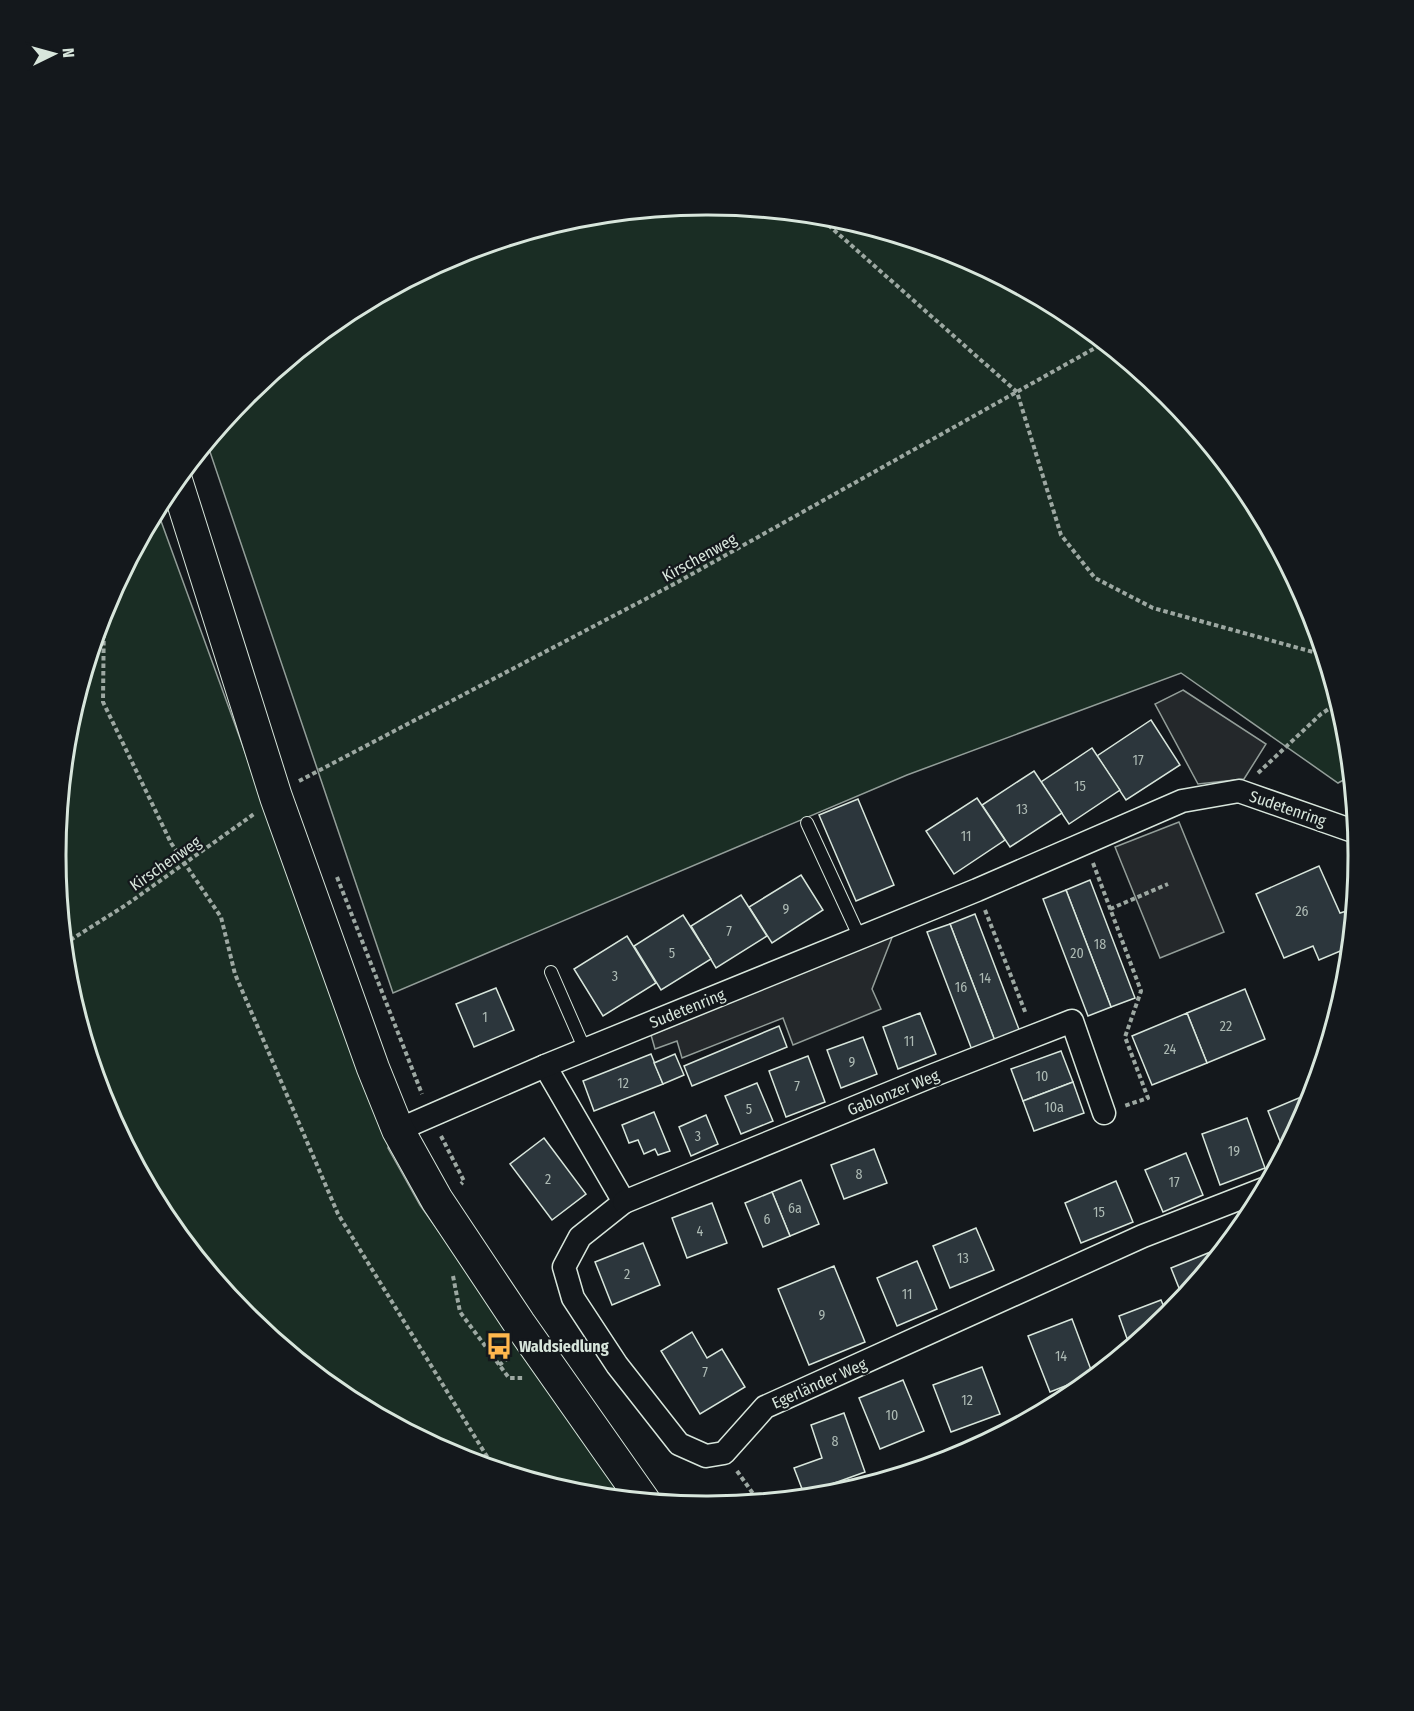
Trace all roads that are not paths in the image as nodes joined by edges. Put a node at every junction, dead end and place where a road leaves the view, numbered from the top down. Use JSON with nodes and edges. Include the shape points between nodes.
{"nodes":[{"id":1,"x":180,"y":491,"type":"edge"},
{"id":2,"x":807,"y":823,"type":"dead end"},
{"id":3,"x":1347,"y":829,"type":"edge"},
{"id":4,"x":860,"y":938,"type":"junction"},
{"id":5,"x":551,"y":972,"type":"dead end"},
{"id":6,"x":585,"y":1050,"type":"junction"},
{"id":7,"x":545,"y":1066,"type":"junction"},
{"id":8,"x":1104,"y":1113,"type":"road end"},
{"id":9,"x":398,"y":1130,"type":"junction"},
{"id":10,"x":1251,"y":1194,"type":"edge"},
{"id":11,"x":624,"y":1202,"type":"junction"},
{"id":12,"x":638,"y":1492,"type":"edge"}],
"edges":[{"from":1,"to":9,"type":"main road","via":[[293,789],[373,1068]]},
{"from":2,"to":4,"type":"lane"},
{"from":3,"to":4,"type":"street","name":"Sudetenring","via":[[1239,791],[1182,801]]},
{"from":4,"to":6,"type":"street","name":"Sudetenring"},
{"from":5,"to":6,"type":"lane"},
{"from":6,"to":7,"type":"street","name":"Sudetenring"},
{"from":7,"to":9,"type":"street","name":"Sudetenring"},
{"from":7,"to":11,"type":"street"},
{"from":8,"to":11,"type":"street","name":"Gablonzer Weg","via":[[1072,1021]]},
{"from":9,"to":12,"type":"main road","via":[[437,1200]]},
{"from":10,"to":11,"type":"street","name":"Egerländer Weg","via":[[1143,1236],[765,1407],[724,1454],[706,1456],[679,1444],[617,1365],[573,1298],[564,1268],[580,1237]]}]}
